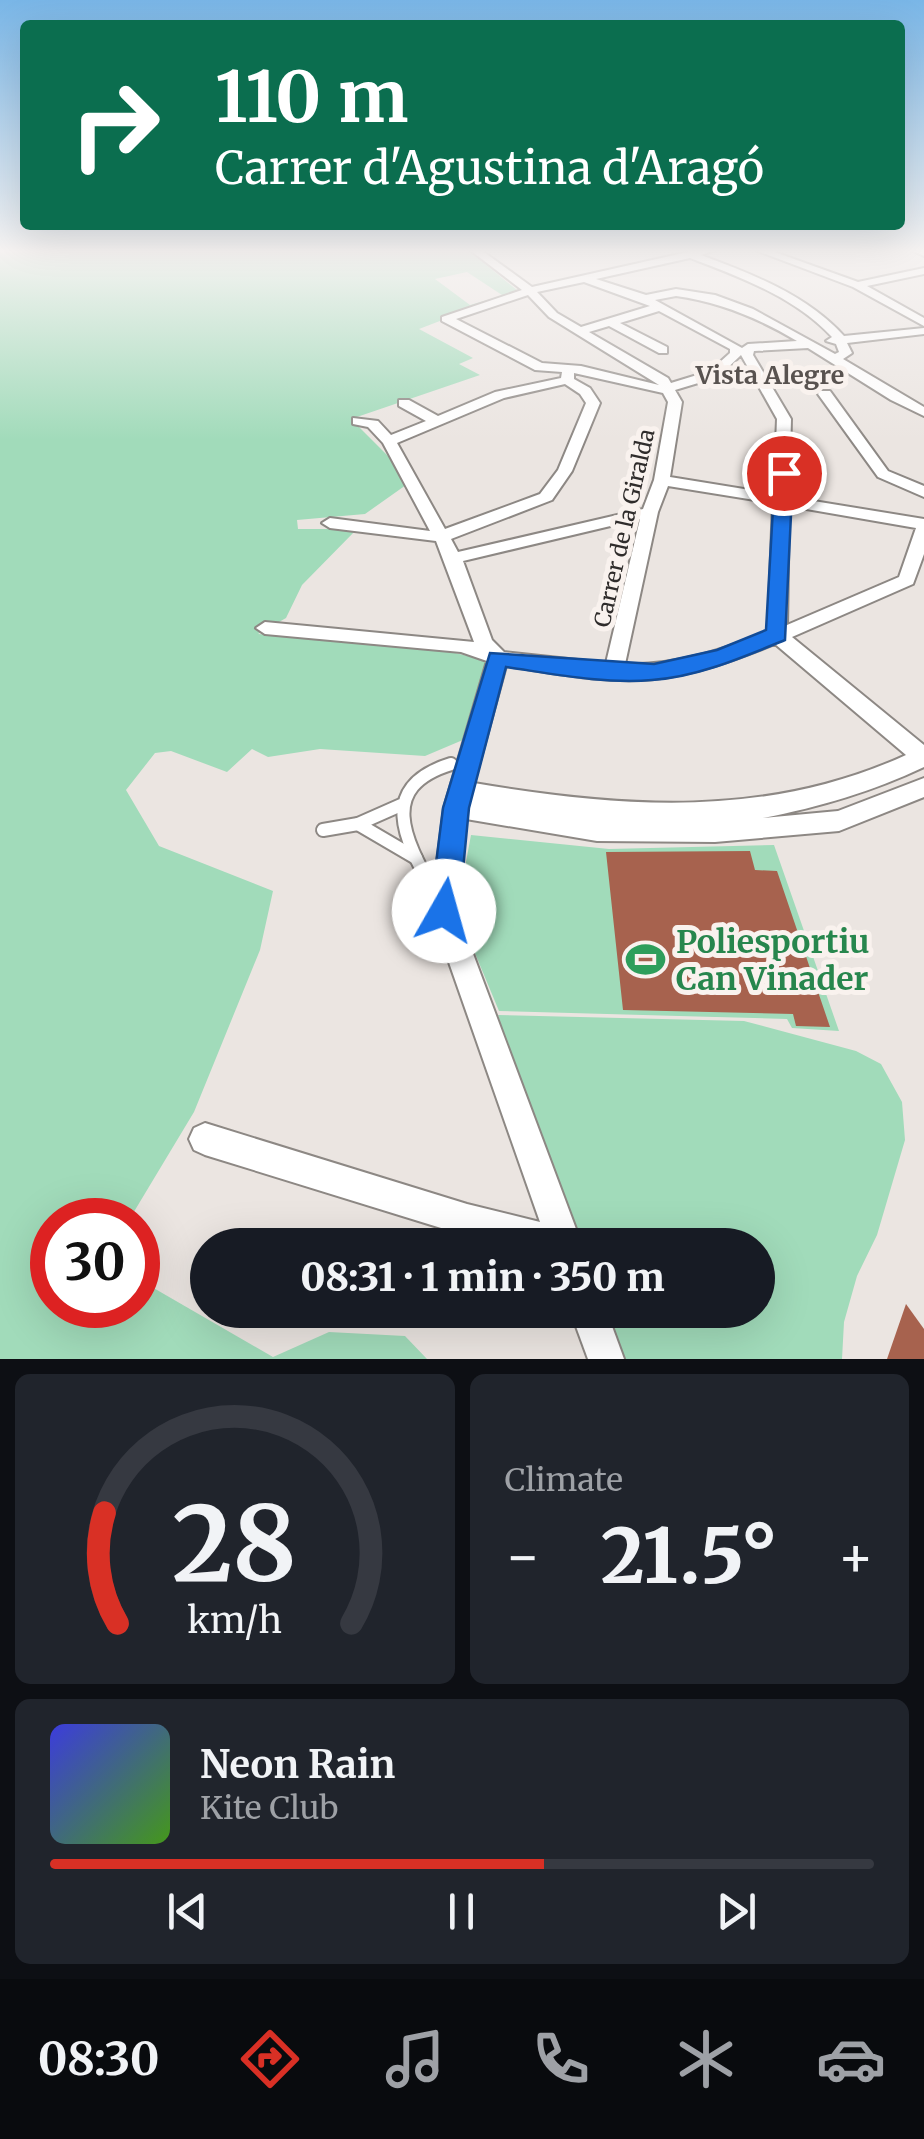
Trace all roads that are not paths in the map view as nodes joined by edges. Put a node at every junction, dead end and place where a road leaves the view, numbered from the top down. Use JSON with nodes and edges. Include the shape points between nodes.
{"nodes":[{"id":1,"x":451,"y":313,"type":"edge"},
{"id":2,"x":551,"y":313,"type":"edge"},
{"id":3,"x":639,"y":313,"type":"edge"},
{"id":4,"x":673,"y":313,"type":"edge"},
{"id":5,"x":758,"y":313,"type":"edge"},
{"id":6,"x":810,"y":313,"type":"edge"},
{"id":7,"x":610,"y":322,"type":"junction"},
{"id":8,"x":578,"y":331,"type":"junction"},
{"id":9,"x":924,"y":331,"type":"edge"},
{"id":10,"x":842,"y":340,"type":"junction"},
{"id":11,"x":811,"y":343,"type":"junction"},
{"id":12,"x":742,"y":348,"type":"junction"},
{"id":13,"x":664,"y":350,"type":"dead end"},
{"id":14,"x":833,"y":359,"type":"junction"},
{"id":15,"x":568,"y":376,"type":"junction"},
{"id":16,"x":666,"y":389,"type":"junction"},
{"id":17,"x":825,"y":394,"type":"dead end"},
{"id":18,"x":404,"y":403,"type":"dead end"},
{"id":19,"x":924,"y":412,"type":"edge"},
{"id":20,"x":435,"y":420,"type":"junction"},
{"id":21,"x":358,"y":421,"type":"dead end"},
{"id":22,"x":389,"y":441,"type":"junction"},
{"id":23,"x":662,"y":480,"type":"junction"},
{"id":24,"x":924,"y":492,"type":"edge"},
{"id":25,"x":784,"y":500,"type":"junction"},
{"id":26,"x":650,"y":512,"type":"junction"},
{"id":27,"x":330,"y":524,"type":"dead end"},
{"id":28,"x":924,"y":526,"type":"edge"},
{"id":29,"x":440,"y":536,"type":"junction"},
{"id":30,"x":453,"y":558,"type":"junction"},
{"id":31,"x":265,"y":628,"type":"dead end"},
{"id":32,"x":777,"y":634,"type":"junction"},
{"id":33,"x":498,"y":658,"type":"junction"},
{"id":34,"x":614,"y":671,"type":"junction"},
{"id":35,"x":924,"y":758,"type":"edge"},
{"id":36,"x":450,"y":764,"type":"dead end"},
{"id":37,"x":924,"y":787,"type":"edge"},
{"id":38,"x":459,"y":799,"type":"junction"},
{"id":39,"x":400,"y":805,"type":"junction"},
{"id":40,"x":358,"y":824,"type":"junction"},
{"id":41,"x":323,"y":830,"type":"dead end"},
{"id":42,"x":416,"y":858,"type":"junction"},
{"id":43,"x":444,"y":911,"type":"junction"},
{"id":44,"x":205,"y":1138,"type":"dead end"},
{"id":45,"x":498,"y":1228,"type":"edge"},
{"id":46,"x":558,"y":1228,"type":"edge"},
{"id":47,"x":595,"y":1328,"type":"edge"},
{"id":48,"x":606,"y":1359,"type":"edge"}],
"edges":[{"from":1,"to":15,"type":"street","via":[[443,316]]},
{"from":2,"to":8,"type":"street"},
{"from":3,"to":7,"type":"street"},
{"from":4,"to":12,"type":"street"},
{"from":5,"to":11,"type":"street"},
{"from":6,"to":10,"type":"street"},
{"from":7,"to":8,"type":"street"},
{"from":7,"to":13,"type":"street"},
{"from":8,"to":16,"type":"street","via":[[649,371]]},
{"from":9,"to":10,"type":"street"},
{"from":10,"to":11,"type":"street"},
{"from":10,"to":14,"type":"street","via":[[846,353]]},
{"from":11,"to":12,"type":"street"},
{"from":11,"to":14,"type":"street"},
{"from":12,"to":16,"type":"street","via":[[714,374]]},
{"from":12,"to":25,"type":"street","via":[[784,419]]},
{"from":14,"to":19,"type":"street"},
{"from":15,"to":16,"type":"street","via":[[581,370]]},
{"from":15,"to":20,"type":"street"},
{"from":15,"to":29,"type":"street","via":[[593,402],[565,471],[546,497]]},
{"from":16,"to":23,"type":"street","name":"Carrer de la Giralda","via":[[676,402]]},
{"from":17,"to":24,"type":"street","via":[[884,474]]},
{"from":18,"to":20,"type":"street"},
{"from":20,"to":22,"type":"street"},
{"from":21,"to":22,"type":"street","via":[[374,424]]},
{"from":22,"to":29,"type":"street"},
{"from":23,"to":25,"type":"street"},
{"from":23,"to":26,"type":"street","name":"Carrer de la Giralda"},
{"from":25,"to":28,"type":"street"},
{"from":25,"to":32,"type":"street"},
{"from":26,"to":30,"type":"street"},
{"from":26,"to":34,"type":"street","name":"Carrer de la Giralda"},
{"from":27,"to":29,"type":"street"},
{"from":28,"to":32,"type":"street","via":[[908,580]]},
{"from":29,"to":30,"type":"street"},
{"from":30,"to":33,"type":"street","via":[[484,642]]},
{"from":31,"to":33,"type":"street","via":[[463,645]]},
{"from":32,"to":34,"type":"street","via":[[722,657],[654,672]]},
{"from":32,"to":35,"type":"street"},
{"from":33,"to":34,"type":"street"},
{"from":33,"to":38,"type":"street"},
{"from":35,"to":38,"type":"street","via":[[806,801],[734,811],[644,814]]},
{"from":36,"to":39,"type":"lane","via":[[428,768],[406,788]]},
{"from":37,"to":38,"type":"street","via":[[839,821],[715,832],[597,831]]},
{"from":38,"to":43,"type":"street"},
{"from":39,"to":40,"type":"lane"},
{"from":39,"to":42,"type":"lane"},
{"from":40,"to":41,"type":"lane"},
{"from":40,"to":42,"type":"lane"},
{"from":42,"to":43,"type":"lane"},
{"from":43,"to":46,"type":"street"},
{"from":44,"to":45,"type":"street"},
{"from":47,"to":48,"type":"street"}]}
